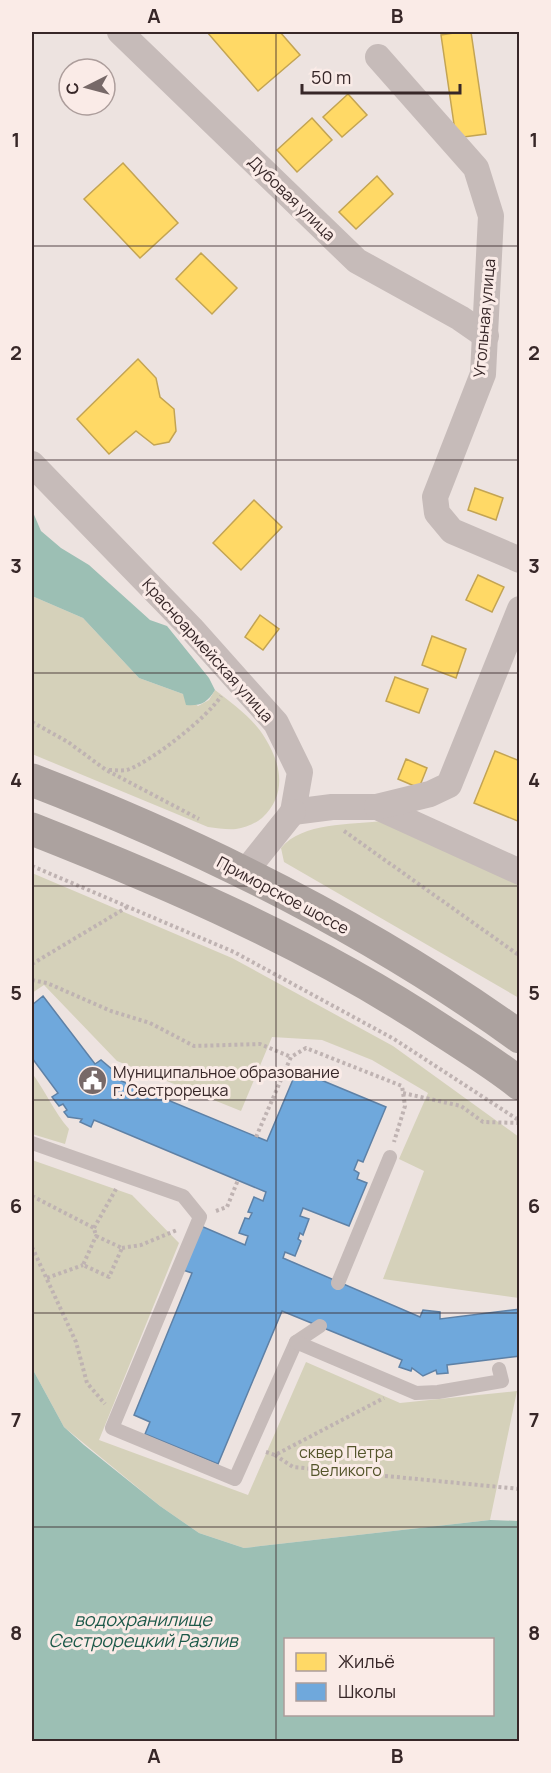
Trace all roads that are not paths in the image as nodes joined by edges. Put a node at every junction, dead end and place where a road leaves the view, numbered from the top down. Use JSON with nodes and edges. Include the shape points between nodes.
{"nodes":[{"id":1,"x":120,"y":32,"type":"edge"},
{"id":2,"x":378,"y":57,"type":"dead end"},
{"id":3,"x":486,"y":336,"type":"junction"},
{"id":4,"x":32,"y":464,"type":"edge"},
{"id":5,"x":519,"y":560,"type":"edge"},
{"id":6,"x":519,"y":609,"type":"edge"},
{"id":7,"x":32,"y":780,"type":"edge"},
{"id":8,"x":368,"y":807,"type":"junction"},
{"id":9,"x":293,"y":812,"type":"junction"},
{"id":10,"x":32,"y":829,"type":"edge"},
{"id":11,"x":245,"y":872,"type":"junction"},
{"id":12,"x":519,"y":872,"type":"edge"},
{"id":13,"x":519,"y":1038,"type":"edge"},
{"id":14,"x":519,"y":1084,"type":"edge"},
{"id":15,"x":32,"y":1143,"type":"edge"},
{"id":16,"x":390,"y":1157,"type":"road end"},
{"id":17,"x":338,"y":1283,"type":"dead end"},
{"id":18,"x":320,"y":1326,"type":"dead end"},
{"id":19,"x":296,"y":1342,"type":"junction"},
{"id":20,"x":499,"y":1369,"type":"dead end"}],
"edges":[{"from":1,"to":3,"type":"street","name":"Дубовая улица","via":[[357,261]]},
{"from":2,"to":3,"type":"street","name":"Угольная улица","via":[[477,168],[491,216]]},
{"from":3,"to":5,"type":"street","name":"Угольная улица","via":[[483,374],[435,497],[437,513],[452,531]]},
{"from":4,"to":9,"type":"street","name":"Красноармейская улица","via":[[276,723],[300,772]]},
{"from":6,"to":8,"type":"street","via":[[449,785],[430,794]]},
{"from":7,"to":11,"type":"highway","name":"Приморское шоссе"},
{"from":8,"to":9,"type":"street"},
{"from":8,"to":12,"type":"street"},
{"from":9,"to":11,"type":"street"},
{"from":10,"to":14,"type":"highway","via":[[130,867],[268,929],[395,999]]},
{"from":11,"to":13,"type":"highway","name":"Приморское шоссе","via":[[395,955]]},
{"from":15,"to":19,"type":"lane","via":[[183,1196],[200,1217],[112,1428],[235,1479]]},
{"from":16,"to":17,"type":"lane"},
{"from":18,"to":19,"type":"lane"},
{"from":19,"to":20,"type":"lane","via":[[416,1393],[502,1381]]}]}
